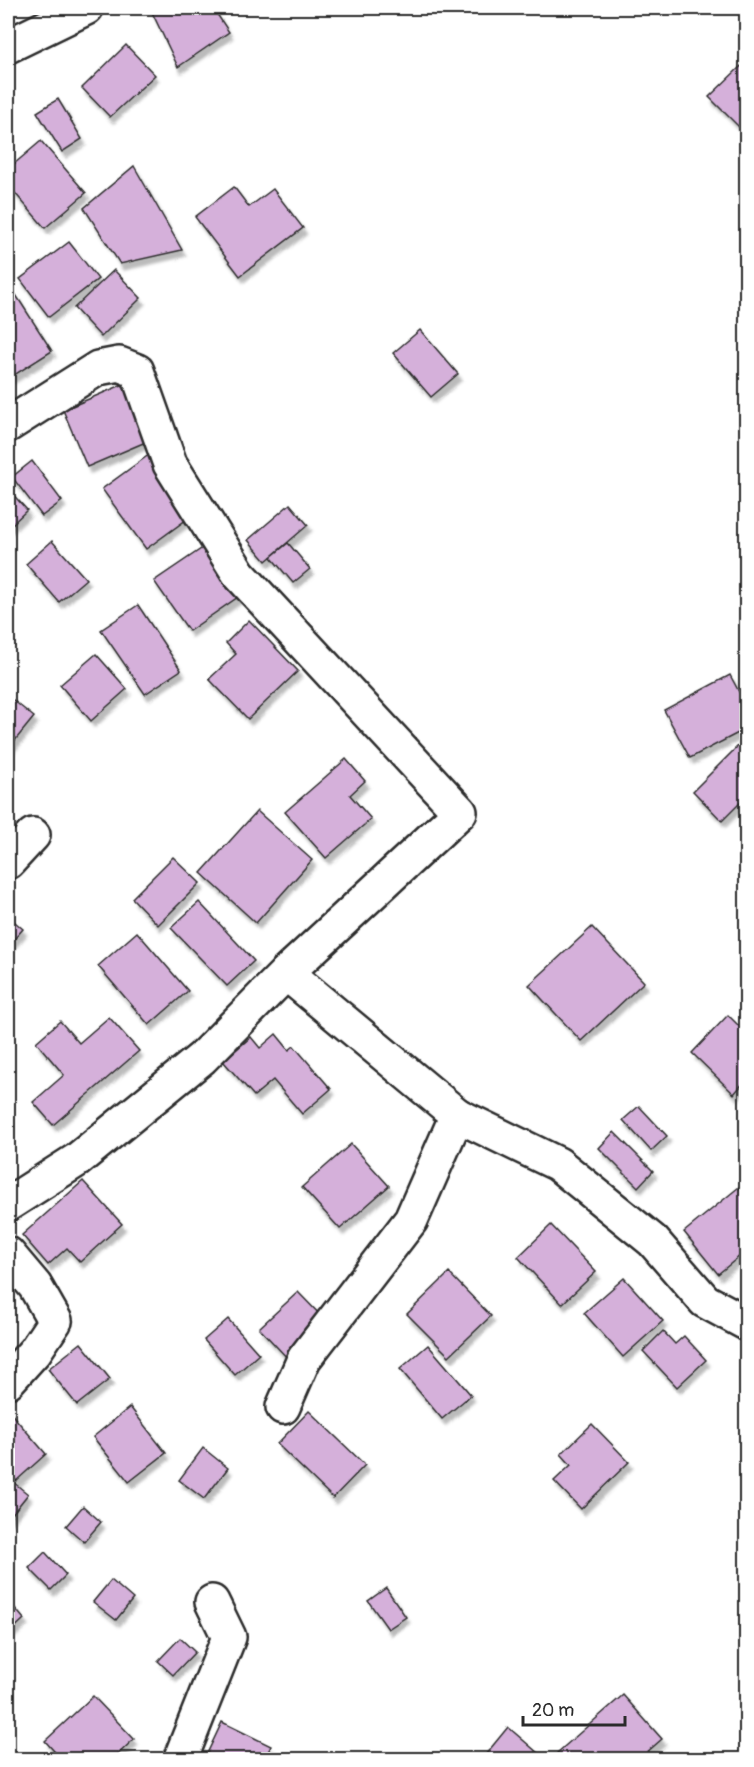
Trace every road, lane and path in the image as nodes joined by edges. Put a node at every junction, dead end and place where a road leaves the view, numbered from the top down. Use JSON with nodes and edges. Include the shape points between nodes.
{"nodes":[{"id":1,"x":86,"y":8,"type":"edge"},
{"id":2,"x":8,"y":46,"type":"edge"},
{"id":3,"x":8,"y":425,"type":"edge"},
{"id":4,"x":33,"y":835,"type":"dead end"},
{"id":5,"x":8,"y":862,"type":"edge"},
{"id":6,"x":286,"y":973,"type":"junction"},
{"id":7,"x":457,"y":1115,"type":"junction"},
{"id":8,"x":8,"y":1204,"type":"edge"},
{"id":9,"x":8,"y":1254,"type":"edge"},
{"id":10,"x":747,"y":1323,"type":"edge"},
{"id":11,"x":8,"y":1381,"type":"edge"},
{"id":12,"x":283,"y":1407,"type":"dead end"},
{"id":13,"x":212,"y":1602,"type":"dead end"},
{"id":14,"x":180,"y":1760,"type":"edge"}],
"edges":[{"from":1,"to":2,"type":"street"},
{"from":3,"to":6,"type":"street","via":[[98,368],[118,364],[137,371],[170,464],[238,574],[460,812]]},
{"from":4,"to":5,"type":"street"},
{"from":6,"to":7,"type":"street"},
{"from":6,"to":8,"type":"street","via":[[202,1058],[77,1160]]},
{"from":7,"to":10,"type":"street","via":[[558,1164],[654,1241],[705,1301]]},
{"from":7,"to":12,"type":"street","via":[[411,1220],[304,1359]]},
{"from":9,"to":11,"type":"street","via":[[35,1286],[55,1321],[35,1352]]},
{"from":13,"to":14,"type":"street","via":[[229,1637]]}]}
